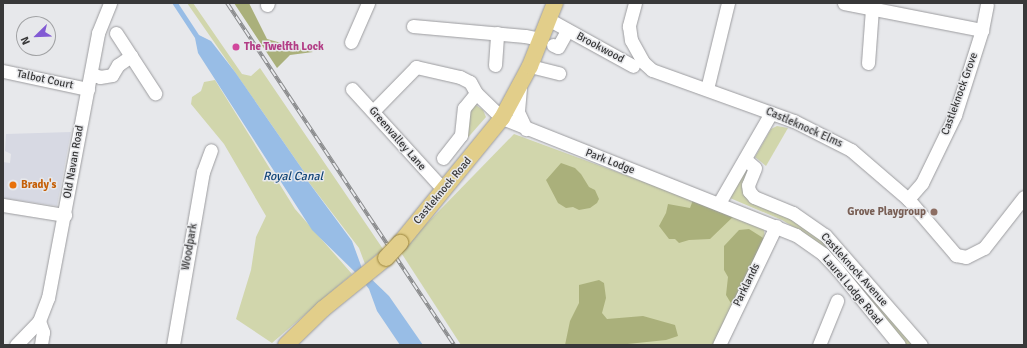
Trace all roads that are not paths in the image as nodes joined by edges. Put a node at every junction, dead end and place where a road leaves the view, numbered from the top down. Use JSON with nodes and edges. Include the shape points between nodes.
{"nodes":[{"id":1,"x":110,"y":3,"type":"edge"},
{"id":2,"x":368,"y":3,"type":"edge"},
{"id":3,"x":555,"y":3,"type":"edge"},
{"id":4,"x":636,"y":3,"type":"edge"},
{"id":5,"x":728,"y":3,"type":"edge"},
{"id":6,"x":844,"y":3,"type":"edge"},
{"id":7,"x":987,"y":5,"type":"dead end"},
{"id":8,"x":872,"y":8,"type":"junction"},
{"id":9,"x":548,"y":19,"type":"junction"},
{"id":10,"x":413,"y":26,"type":"dead end"},
{"id":11,"x":982,"y":30,"type":"junction"},
{"id":12,"x":567,"y":31,"type":"junction"},
{"id":13,"x":116,"y":33,"type":"dead end"},
{"id":14,"x":497,"y":33,"type":"junction"},
{"id":15,"x":352,"y":42,"type":"dead end"},
{"id":16,"x":546,"y":42,"type":"junction"},
{"id":17,"x":131,"y":56,"type":"junction"},
{"id":18,"x":868,"y":63,"type":"dead end"},
{"id":19,"x":496,"y":66,"type":"dead end"},
{"id":20,"x":530,"y":66,"type":"junction"},
{"id":21,"x":633,"y":66,"type":"dead end"},
{"id":22,"x":3,"y":71,"type":"edge"},
{"id":23,"x":559,"y":73,"type":"dead end"},
{"id":24,"x":90,"y":74,"type":"junction"},
{"id":25,"x":520,"y":86,"type":"junction"},
{"id":26,"x":88,"y":89,"type":"junction"},
{"id":27,"x":352,"y":89,"type":"dead end"},
{"id":28,"x":707,"y":89,"type":"junction"},
{"id":29,"x":155,"y":93,"type":"dead end"},
{"id":30,"x":476,"y":93,"type":"junction"},
{"id":31,"x":377,"y":106,"type":"dead end"},
{"id":32,"x":771,"y":113,"type":"junction"},
{"id":33,"x":502,"y":118,"type":"junction"},
{"id":34,"x":526,"y":129,"type":"junction"},
{"id":35,"x":211,"y":150,"type":"dead end"},
{"id":36,"x":443,"y":158,"type":"dead end"},
{"id":37,"x":745,"y":159,"type":"junction"},
{"id":38,"x":443,"y":189,"type":"junction"},
{"id":39,"x":1024,"y":197,"type":"edge"},
{"id":40,"x":908,"y":199,"type":"junction"},
{"id":41,"x":720,"y":203,"type":"junction"},
{"id":42,"x":3,"y":205,"type":"edge"},
{"id":43,"x":65,"y":215,"type":"junction"},
{"id":44,"x":776,"y":226,"type":"junction"},
{"id":45,"x":837,"y":301,"type":"dead end"},
{"id":46,"x":39,"y":321,"type":"junction"},
{"id":47,"x":16,"y":345,"type":"edge"},
{"id":48,"x":41,"y":345,"type":"edge"},
{"id":49,"x":173,"y":345,"type":"edge"},
{"id":50,"x":286,"y":345,"type":"edge"},
{"id":51,"x":719,"y":345,"type":"edge"},
{"id":52,"x":818,"y":345,"type":"edge"},
{"id":53,"x":899,"y":345,"type":"edge"},
{"id":54,"x":921,"y":345,"type":"edge"}],
"edges":[{"from":1,"to":24,"type":"street","name":"Old Navan Road","via":[[98,33]]},
{"from":2,"to":15,"type":"street"},
{"from":3,"to":9,"type":"main road","name":"Castleknock Road"},
{"from":4,"to":28,"type":"street","name":"Castleknock Elms","via":[[629,26],[630,40],[643,62],[652,70]]},
{"from":5,"to":28,"type":"street"},
{"from":6,"to":8,"type":"street"},
{"from":7,"to":11,"type":"street","name":"Castleknock Grove"},
{"from":8,"to":11,"type":"street"},
{"from":8,"to":18,"type":"street"},
{"from":9,"to":12,"type":"street","name":"Brookwood"},
{"from":9,"to":16,"type":"main road","name":"Castleknock Road"},
{"from":10,"to":14,"type":"street"},
{"from":11,"to":40,"type":"street","name":"Castleknock Grove","via":[[955,115],[922,182]]},
{"from":12,"to":16,"type":"street","name":"Brookwood","via":[[558,47]]},
{"from":12,"to":21,"type":"street","name":"Brookwood","via":[[617,63]]},
{"from":13,"to":17,"type":"street"},
{"from":14,"to":16,"type":"street"},
{"from":14,"to":19,"type":"street"},
{"from":16,"to":20,"type":"main road","name":"Castleknock Road"},
{"from":17,"to":24,"type":"street","via":[[118,65],[112,75],[100,77]]},
{"from":17,"to":29,"type":"street"},
{"from":20,"to":23,"type":"street"},
{"from":20,"to":25,"type":"main road","name":"Castleknock Road"},
{"from":22,"to":26,"type":"street","name":"Talbot Court"},
{"from":24,"to":26,"type":"street","name":"Old Navan Road"},
{"from":25,"to":33,"type":"main road","name":"Castleknock Road"},
{"from":25,"to":34,"type":"street","via":[[518,112]]},
{"from":26,"to":43,"type":"street","name":"Old Navan Road"},
{"from":27,"to":38,"type":"street","name":"Greenvalley Lane"},
{"from":28,"to":32,"type":"street","name":"Castleknock Elms"},
{"from":30,"to":31,"type":"street","name":"Park Lodge","via":[[470,82],[460,77],[416,67]]},
{"from":30,"to":33,"type":"street","name":"Park Lodge"},
{"from":30,"to":36,"type":"street","via":[[464,108],[461,135]]},
{"from":32,"to":37,"type":"street"},
{"from":32,"to":40,"type":"street","name":"Castleknock Elms","via":[[794,121],[852,150]]},
{"from":33,"to":34,"type":"street","name":"Park Lodge"},
{"from":33,"to":38,"type":"main road","name":"Castleknock Road"},
{"from":34,"to":41,"type":"street","name":"Park Lodge"},
{"from":35,"to":49,"type":"street","name":"Woodpark","via":[[203,172]]},
{"from":37,"to":41,"type":"street"},
{"from":37,"to":54,"type":"street","name":"Castleknock Avenue","via":[[755,168],[748,185],[754,197],[793,213],[825,235]]},
{"from":38,"to":50,"type":"main road","name":"Castleknock Road","bridge":true,"via":[[382,262],[318,314]]},
{"from":39,"to":40,"type":"street","name":"Castleknock Elms","via":[[988,245],[976,253],[962,257],[952,252]]},
{"from":41,"to":44,"type":"street","name":"Laurel Lodge Road"},
{"from":42,"to":43,"type":"street"},
{"from":43,"to":46,"type":"street","name":"Old Navan Road","via":[[53,279]]},
{"from":44,"to":51,"type":"street","name":"Parklands"},
{"from":44,"to":53,"type":"street","name":"Laurel Lodge Road","via":[[796,235],[822,254]]},
{"from":45,"to":52,"type":"street"},
{"from":46,"to":47,"type":"street","name":"Old Navan Road"},
{"from":46,"to":48,"type":"street","name":"Old Navan Road","via":[[43,332]]}]}
